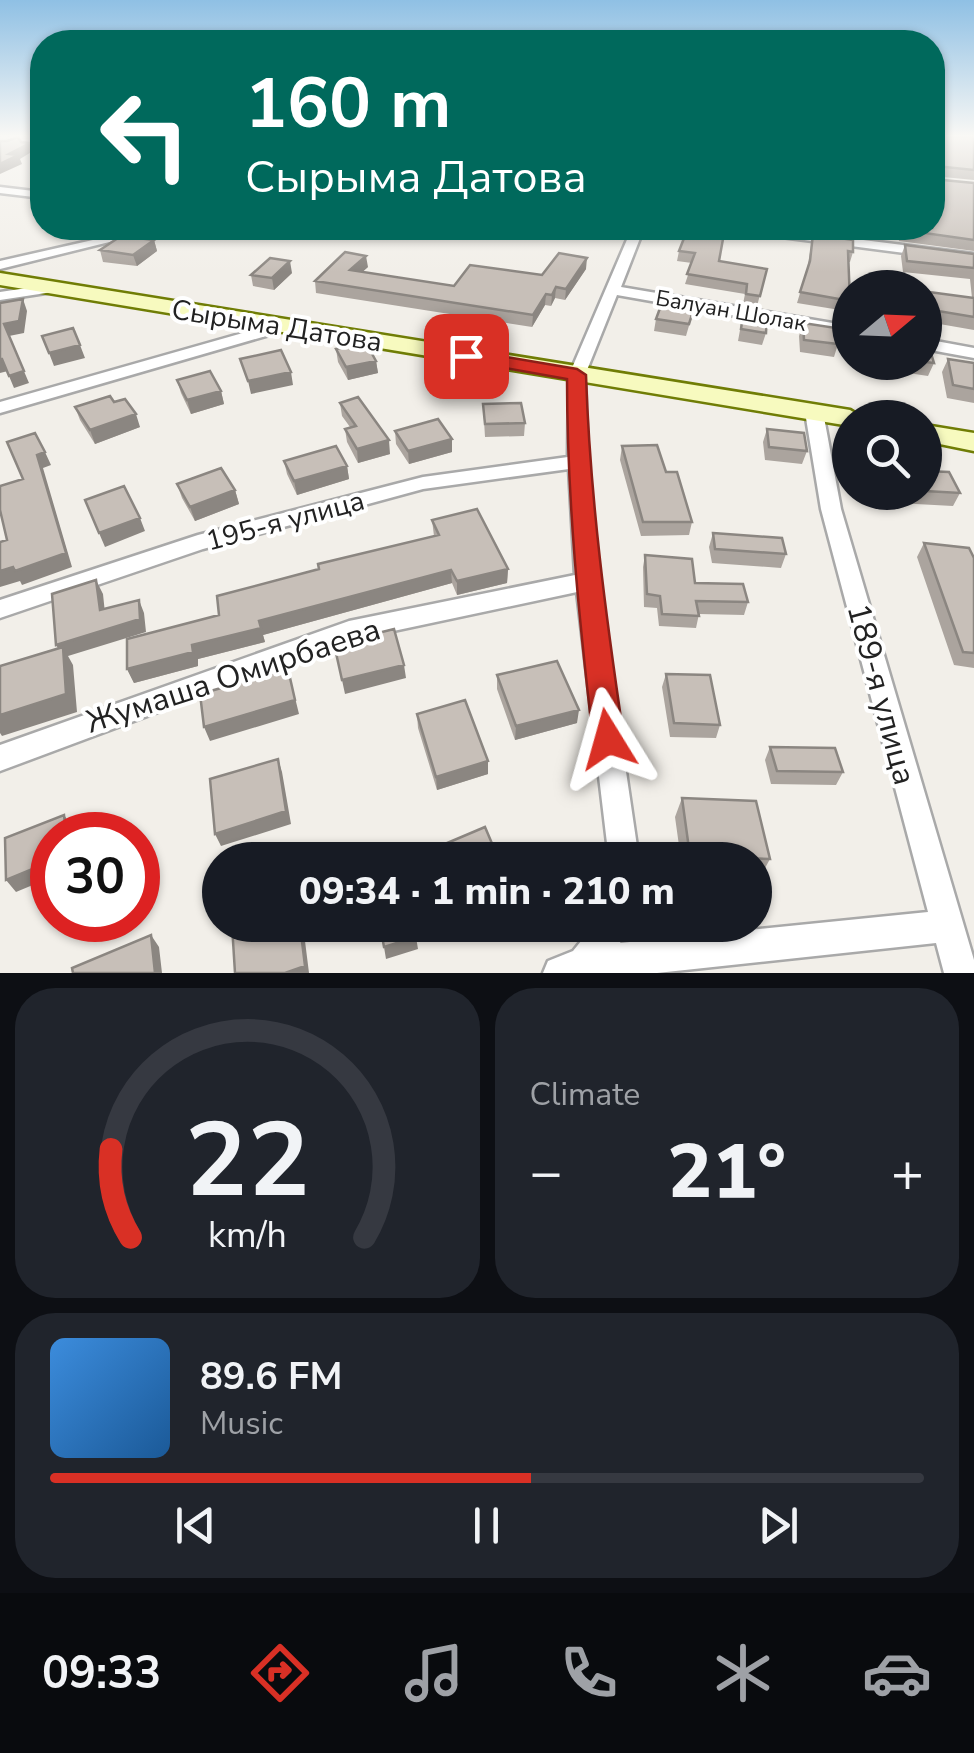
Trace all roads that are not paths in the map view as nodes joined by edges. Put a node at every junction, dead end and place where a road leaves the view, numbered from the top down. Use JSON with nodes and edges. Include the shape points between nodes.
{"nodes":[{"id":1,"x":0,"y":190,"type":"edge"},
{"id":2,"x":30,"y":194,"type":"edge"},
{"id":3,"x":108,"y":240,"type":"edge"},
{"id":4,"x":633,"y":240,"type":"edge"},
{"id":5,"x":836,"y":240,"type":"edge"},
{"id":6,"x":974,"y":258,"type":"edge"},
{"id":7,"x":0,"y":265,"type":"edge"},
{"id":8,"x":0,"y":279,"type":"edge"},
{"id":9,"x":54,"y":288,"type":"junction"},
{"id":10,"x":612,"y":290,"type":"junction"},
{"id":11,"x":0,"y":296,"type":"edge"},
{"id":12,"x":285,"y":326,"type":"junction"},
{"id":13,"x":832,"y":328,"type":"edge"},
{"id":14,"x":942,"y":347,"type":"edge"},
{"id":15,"x":974,"y":353,"type":"edge"},
{"id":16,"x":577,"y":375,"type":"junction"},
{"id":17,"x":0,"y":408,"type":"edge"},
{"id":18,"x":814,"y":412,"type":"junction"},
{"id":19,"x":832,"y":415,"type":"edge"},
{"id":20,"x":942,"y":435,"type":"edge"},
{"id":21,"x":974,"y":442,"type":"edge"},
{"id":22,"x":578,"y":462,"type":"junction"},
{"id":23,"x":587,"y":581,"type":"junction"},
{"id":24,"x":0,"y":609,"type":"edge"},
{"id":25,"x":0,"y":758,"type":"edge"},
{"id":26,"x":622,"y":842,"type":"edge"},
{"id":27,"x":946,"y":926,"type":"junction"},
{"id":28,"x":599,"y":942,"type":"edge"},
{"id":29,"x":574,"y":970,"type":"edge"},
{"id":30,"x":961,"y":973,"type":"edge"}],
"edges":[{"from":1,"to":2,"type":"street"},
{"from":3,"to":7,"type":"street"},
{"from":4,"to":10,"type":"street"},
{"from":5,"to":6,"type":"street"},
{"from":8,"to":9,"type":"street","name":"Сырыма Датова"},
{"from":9,"to":11,"type":"street"},
{"from":9,"to":12,"type":"street","name":"Сырыма Датова"},
{"from":10,"to":13,"type":"street","name":"Балуан Шолак"},
{"from":10,"to":16,"type":"street"},
{"from":12,"to":16,"type":"street","name":"Сырыма Датова"},
{"from":12,"to":17,"type":"street"},
{"from":14,"to":15,"type":"street"},
{"from":16,"to":18,"type":"street","name":"Сырыма Датова"},
{"from":16,"to":22,"type":"street"},
{"from":18,"to":19,"type":"street","name":"Сырыма Датова"},
{"from":18,"to":27,"type":"street","name":"189-я улица","via":[[831,509]]},
{"from":20,"to":21,"type":"street"},
{"from":22,"to":23,"type":"street"},
{"from":22,"to":24,"type":"street","name":"195-я улица","via":[[423,483],[198,543]]},
{"from":23,"to":25,"type":"street","name":"Жумаша Омирбаева","via":[[349,632]]},
{"from":23,"to":26,"type":"street"},
{"from":27,"to":29,"type":"street"},
{"from":27,"to":30,"type":"street","name":"189-я улица"},
{"from":28,"to":29,"type":"street"}]}
